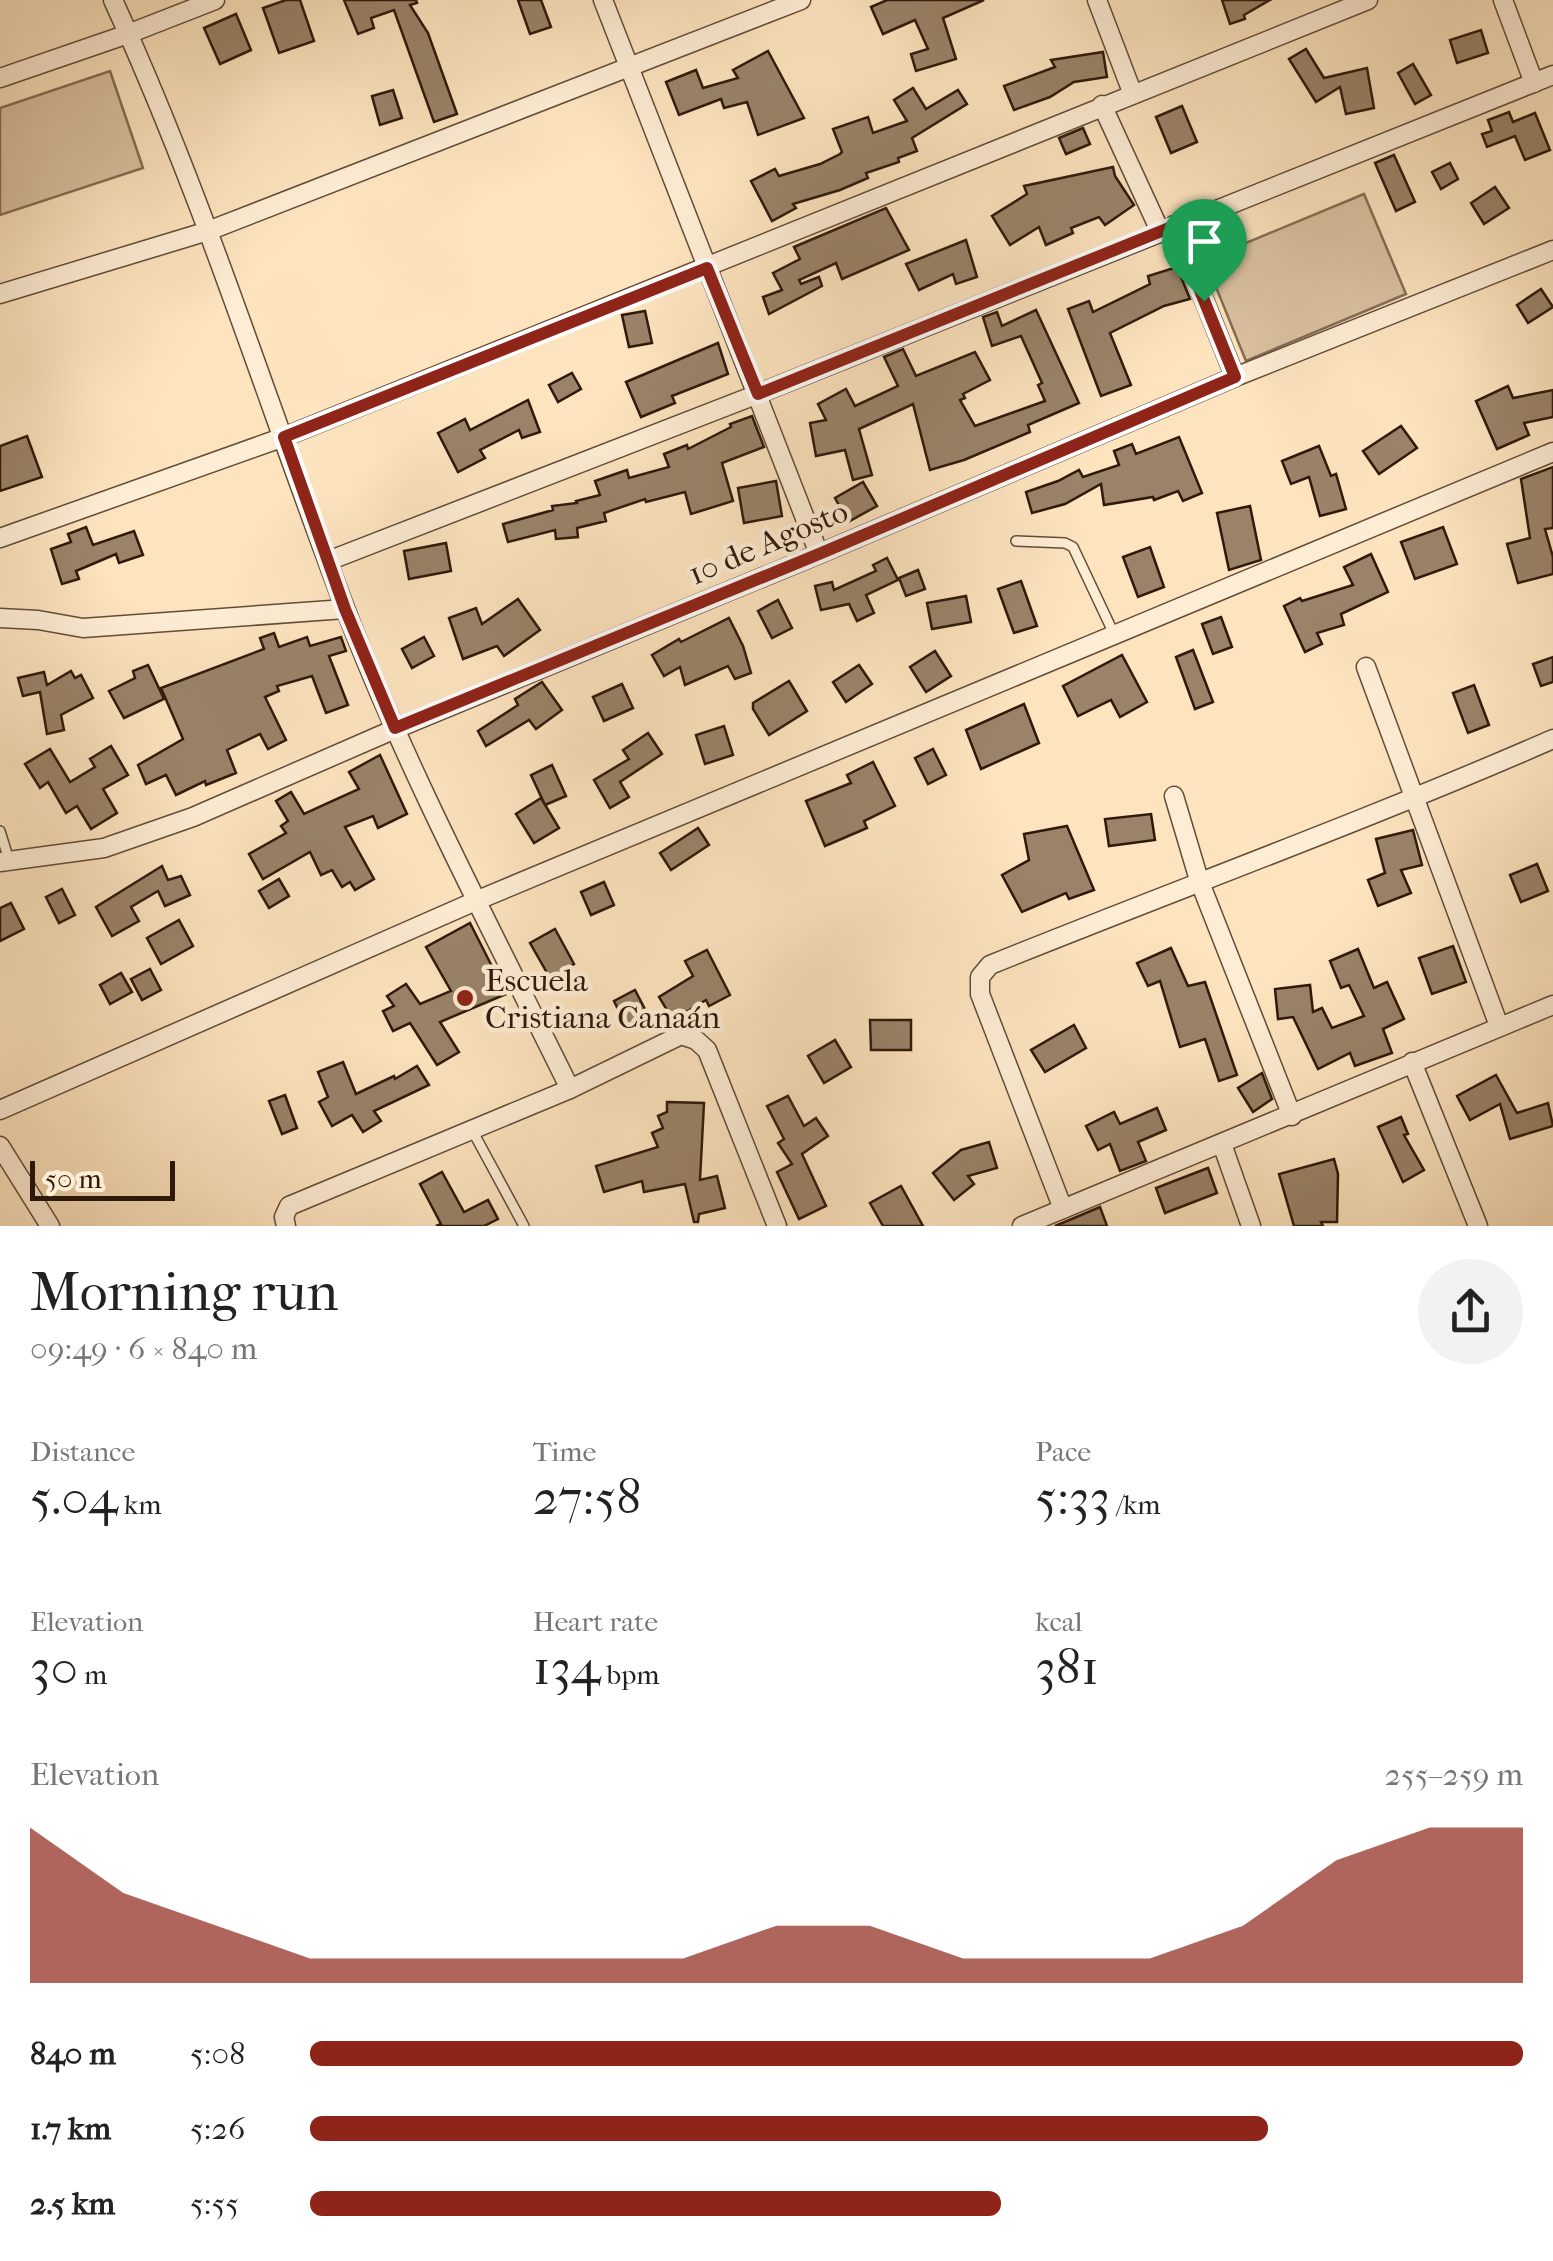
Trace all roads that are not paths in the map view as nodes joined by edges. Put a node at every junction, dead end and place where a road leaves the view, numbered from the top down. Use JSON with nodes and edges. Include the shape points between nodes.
{"nodes":[{"id":1,"x":112,"y":0,"type":"edge"},
{"id":2,"x":215,"y":0,"type":"edge"},
{"id":3,"x":604,"y":0,"type":"edge"},
{"id":4,"x":802,"y":0,"type":"edge"},
{"id":5,"x":1097,"y":0,"type":"edge"},
{"id":6,"x":1368,"y":0,"type":"edge"},
{"id":7,"x":1502,"y":0,"type":"edge"},
{"id":8,"x":128,"y":34,"type":"junction"},
{"id":9,"x":628,"y":69,"type":"junction"},
{"id":10,"x":1553,"y":76,"type":"edge"},
{"id":11,"x":0,"y":78,"type":"edge"},
{"id":12,"x":1534,"y":83,"type":"junction"},
{"id":13,"x":1132,"y":92,"type":"junction"},
{"id":14,"x":1102,"y":104,"type":"junction"},
{"id":15,"x":1167,"y":228,"type":"junction"},
{"id":16,"x":208,"y":230,"type":"junction"},
{"id":17,"x":1553,"y":250,"type":"edge"},
{"id":18,"x":707,"y":268,"type":"junction"},
{"id":19,"x":0,"y":294,"type":"edge"},
{"id":20,"x":1235,"y":377,"type":"junction"},
{"id":21,"x":758,"y":394,"type":"junction"},
{"id":22,"x":284,"y":437,"type":"junction"},
{"id":23,"x":1553,"y":452,"type":"edge"},
{"id":24,"x":0,"y":538,"type":"edge"},
{"id":25,"x":1016,"y":541,"type":"dead end"},
{"id":26,"x":819,"y":554,"type":"junction"},
{"id":27,"x":328,"y":561,"type":"junction"},
{"id":28,"x":345,"y":609,"type":"junction"},
{"id":29,"x":0,"y":618,"type":"edge"},
{"id":30,"x":1114,"y":634,"type":"junction"},
{"id":31,"x":1366,"y":667,"type":"dead end"},
{"id":32,"x":395,"y":728,"type":"junction"},
{"id":33,"x":1553,"y":739,"type":"edge"},
{"id":34,"x":1174,"y":796,"type":"dead end"},
{"id":35,"x":1415,"y":800,"type":"junction"},
{"id":36,"x":0,"y":831,"type":"edge"},
{"id":37,"x":5,"y":861,"type":"edge"},
{"id":38,"x":1199,"y":880,"type":"junction"},
{"id":39,"x":478,"y":900,"type":"junction"},
{"id":40,"x":1553,"y":1005,"type":"edge"},
{"id":41,"x":1498,"y":1026,"type":"junction"},
{"id":42,"x":1412,"y":1062,"type":"junction"},
{"id":43,"x":570,"y":1089,"type":"junction"},
{"id":44,"x":0,"y":1110,"type":"edge"},
{"id":45,"x":1292,"y":1116,"type":"junction"},
{"id":46,"x":472,"y":1130,"type":"junction"},
{"id":47,"x":1222,"y":1144,"type":"junction"},
{"id":48,"x":0,"y":1146,"type":"edge"},
{"id":49,"x":1062,"y":1209,"type":"junction"},
{"id":50,"x":50,"y":1226,"type":"edge"},
{"id":51,"x":286,"y":1226,"type":"edge"},
{"id":52,"x":524,"y":1226,"type":"edge"},
{"id":53,"x":777,"y":1226,"type":"edge"},
{"id":54,"x":1022,"y":1226,"type":"edge"},
{"id":55,"x":1252,"y":1226,"type":"edge"},
{"id":56,"x":1478,"y":1226,"type":"edge"}],
"edges":[{"from":1,"to":8,"type":"street"},
{"from":2,"to":8,"type":"street"},
{"from":3,"to":9,"type":"street"},
{"from":4,"to":9,"type":"street"},
{"from":5,"to":13,"type":"street"},
{"from":6,"to":13,"type":"street"},
{"from":7,"to":12,"type":"street"},
{"from":8,"to":11,"type":"street"},
{"from":8,"to":16,"type":"street"},
{"from":9,"to":16,"type":"street"},
{"from":9,"to":18,"type":"street"},
{"from":10,"to":12,"type":"street"},
{"from":12,"to":15,"type":"street"},
{"from":13,"to":14,"type":"street"},
{"from":14,"to":15,"type":"street"},
{"from":14,"to":18,"type":"street"},
{"from":15,"to":20,"type":"street"},
{"from":15,"to":21,"type":"street"},
{"from":16,"to":19,"type":"street"},
{"from":16,"to":22,"type":"street"},
{"from":17,"to":20,"type":"street","name":"10 de Agosto"},
{"from":18,"to":21,"type":"street"},
{"from":18,"to":22,"type":"street"},
{"from":20,"to":26,"type":"street","name":"10 de Agosto"},
{"from":21,"to":26,"type":"street"},
{"from":21,"to":27,"type":"street"},
{"from":22,"to":24,"type":"street"},
{"from":22,"to":27,"type":"street"},
{"from":23,"to":30,"type":"street"},
{"from":25,"to":30,"type":"lane","via":[[1073,547]]},
{"from":26,"to":32,"type":"street","name":"10 de Agosto"},
{"from":27,"to":28,"type":"street"},
{"from":28,"to":29,"type":"street","via":[[83,628]]},
{"from":28,"to":32,"type":"street"},
{"from":30,"to":39,"type":"street"},
{"from":31,"to":35,"type":"street"},
{"from":32,"to":37,"type":"street","name":"10 de Agosto","via":[[150,834],[104,848]]},
{"from":32,"to":39,"type":"street"},
{"from":33,"to":35,"type":"street"},
{"from":34,"to":38,"type":"street"},
{"from":35,"to":38,"type":"street"},
{"from":35,"to":41,"type":"street"},
{"from":36,"to":37,"type":"lane"},
{"from":38,"to":45,"type":"street"},
{"from":38,"to":49,"type":"street","via":[[990,965],[980,978],[980,994]]},
{"from":39,"to":43,"type":"street"},
{"from":39,"to":44,"type":"street"},
{"from":40,"to":41,"type":"street"},
{"from":41,"to":42,"type":"street"},
{"from":42,"to":45,"type":"street"},
{"from":42,"to":56,"type":"street"},
{"from":43,"to":46,"type":"street"},
{"from":43,"to":53,"type":"street","via":[[681,1035],[696,1040],[707,1050]]},
{"from":45,"to":47,"type":"street"},
{"from":46,"to":51,"type":"street","via":[[290,1206]]},
{"from":46,"to":52,"type":"lane"},
{"from":47,"to":49,"type":"street"},
{"from":47,"to":55,"type":"street"},
{"from":48,"to":50,"type":"street"},
{"from":49,"to":54,"type":"street"}]}
